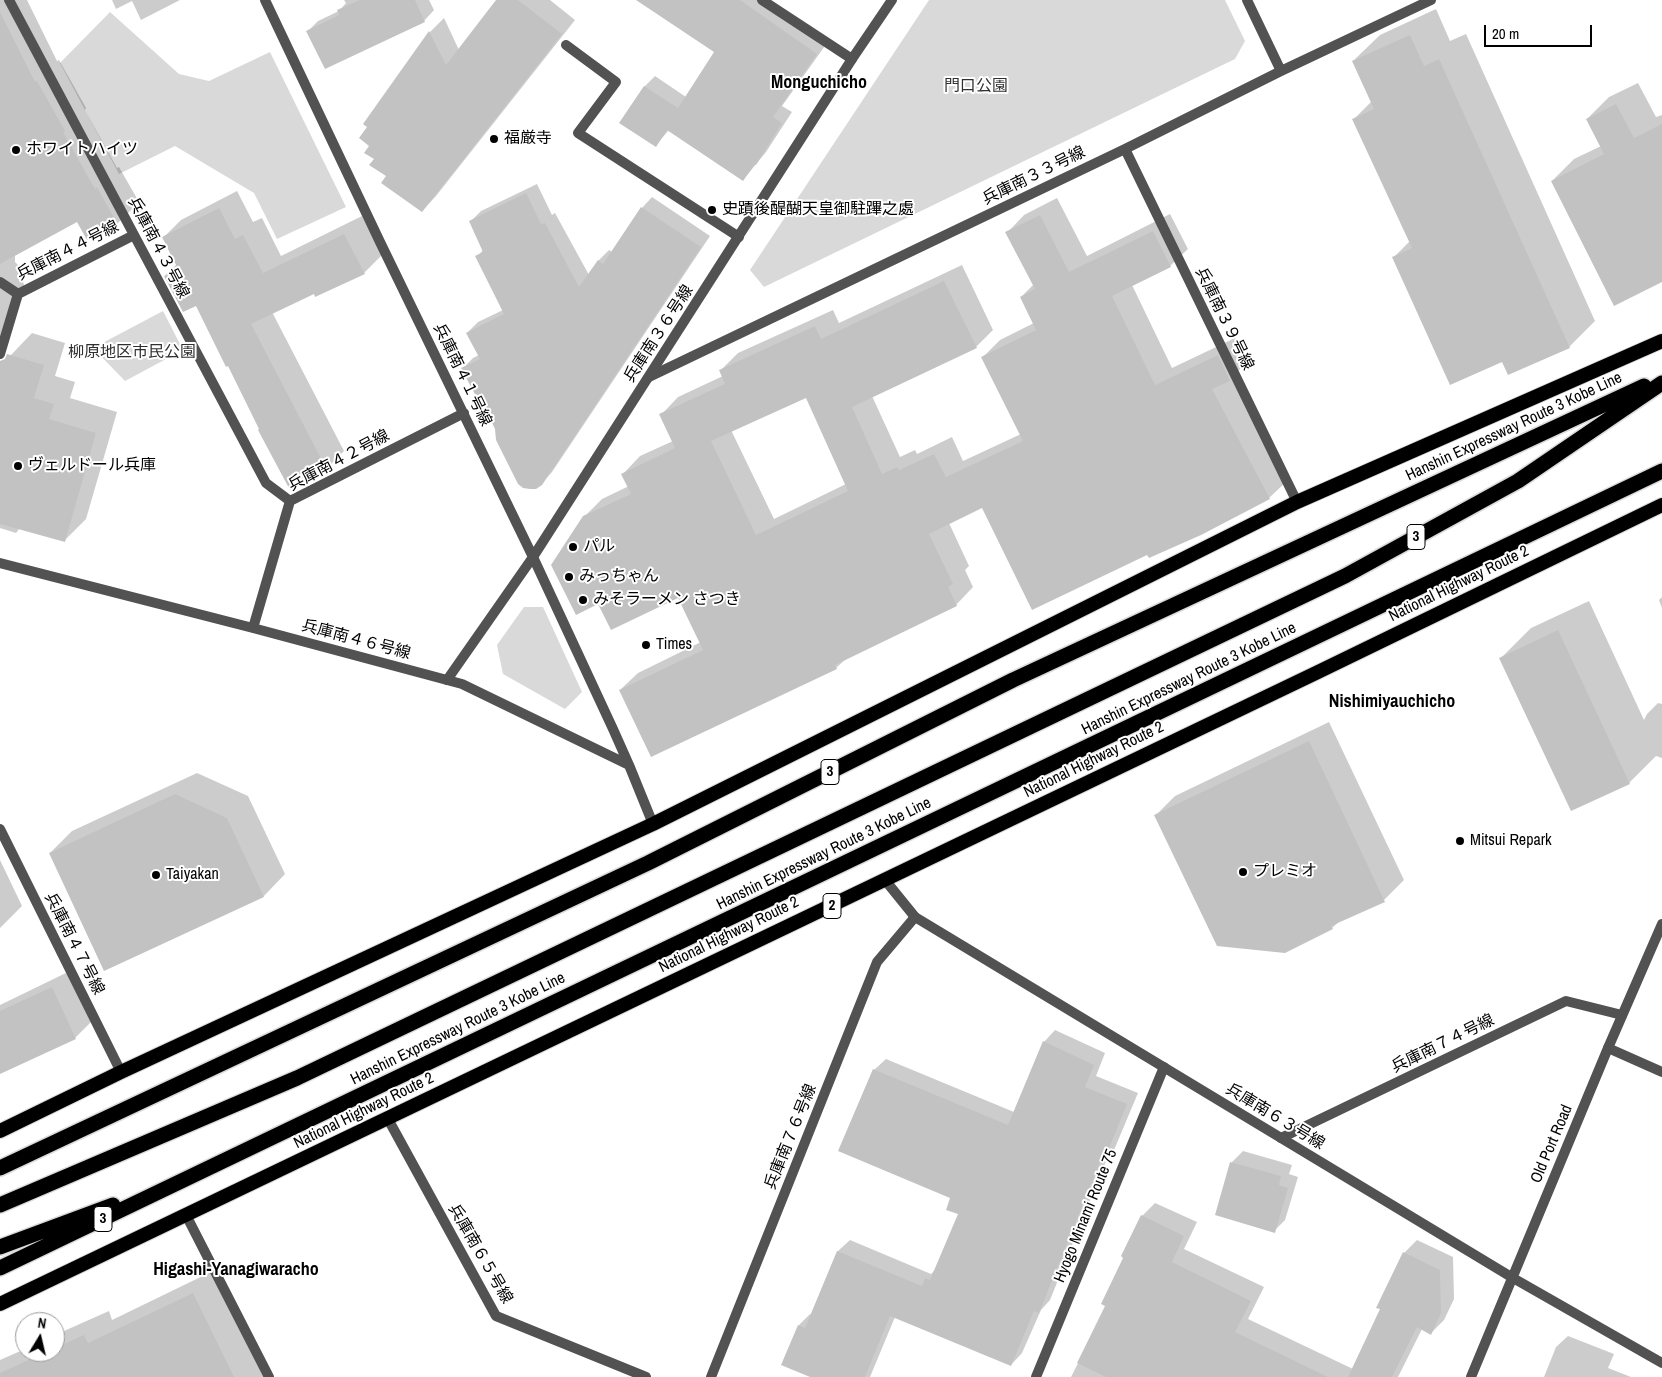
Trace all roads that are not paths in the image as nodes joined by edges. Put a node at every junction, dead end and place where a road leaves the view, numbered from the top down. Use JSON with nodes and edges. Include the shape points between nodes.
{"nodes":[{"id":1,"x":9,"y":0,"type":"edge"},
{"id":2,"x":266,"y":0,"type":"edge"},
{"id":3,"x":762,"y":0,"type":"edge"},
{"id":4,"x":892,"y":0,"type":"edge"},
{"id":5,"x":1247,"y":0,"type":"edge"},
{"id":6,"x":1431,"y":0,"type":"edge"},
{"id":7,"x":566,"y":45,"type":"dead end"},
{"id":8,"x":852,"y":59,"type":"junction"},
{"id":9,"x":1280,"y":72,"type":"junction"},
{"id":10,"x":1125,"y":149,"type":"junction"},
{"id":11,"x":134,"y":235,"type":"junction"},
{"id":12,"x":739,"y":237,"type":"junction"},
{"id":13,"x":0,"y":282,"type":"edge"},
{"id":14,"x":18,"y":294,"type":"junction"},
{"id":15,"x":1662,"y":341,"type":"edge"},
{"id":16,"x":0,"y":354,"type":"edge"},
{"id":17,"x":649,"y":377,"type":"junction"},
{"id":18,"x":1662,"y":378,"type":"edge"},
{"id":19,"x":1662,"y":383,"type":"edge"},
{"id":20,"x":464,"y":413,"type":"junction"},
{"id":21,"x":1662,"y":471,"type":"edge"},
{"id":22,"x":290,"y":501,"type":"junction"},
{"id":23,"x":1297,"y":502,"type":"junction"},
{"id":24,"x":1662,"y":505,"type":"edge"},
{"id":25,"x":533,"y":557,"type":"junction"},
{"id":26,"x":0,"y":563,"type":"edge"},
{"id":27,"x":253,"y":628,"type":"junction"},
{"id":28,"x":447,"y":680,"type":"junction"},
{"id":29,"x":629,"y":765,"type":"junction"},
{"id":30,"x":653,"y":824,"type":"junction"},
{"id":31,"x":0,"y":829,"type":"edge"},
{"id":32,"x":885,"y":880,"type":"junction"},
{"id":33,"x":916,"y":917,"type":"junction"},
{"id":34,"x":1662,"y":924,"type":"edge"},
{"id":35,"x":1622,"y":1014,"type":"junction"},
{"id":36,"x":1608,"y":1048,"type":"junction"},
{"id":37,"x":1164,"y":1067,"type":"junction"},
{"id":38,"x":121,"y":1072,"type":"junction"},
{"id":39,"x":1662,"y":1072,"type":"edge"},
{"id":40,"x":388,"y":1119,"type":"junction"},
{"id":41,"x":0,"y":1131,"type":"edge"},
{"id":42,"x":1281,"y":1138,"type":"junction"},
{"id":43,"x":0,"y":1168,"type":"edge"},
{"id":44,"x":206,"y":1170,"type":"junction"},
{"id":45,"x":0,"y":1205,"type":"edge"},
{"id":46,"x":186,"y":1215,"type":"junction"},
{"id":47,"x":0,"y":1247,"type":"edge"},
{"id":48,"x":0,"y":1268,"type":"edge"},
{"id":49,"x":1513,"y":1278,"type":"junction"},
{"id":50,"x":0,"y":1304,"type":"edge"},
{"id":51,"x":1662,"y":1363,"type":"edge"},
{"id":52,"x":269,"y":1377,"type":"edge"},
{"id":53,"x":646,"y":1377,"type":"edge"},
{"id":54,"x":711,"y":1377,"type":"edge"},
{"id":55,"x":1036,"y":1377,"type":"edge"},
{"id":56,"x":1471,"y":1377,"type":"edge"}],
"edges":[{"from":1,"to":11,"type":"street","name":"兵庫南４３号線"},
{"from":2,"to":20,"type":"street","name":"兵庫南４１号線"},
{"from":3,"to":8,"type":"street"},
{"from":4,"to":8,"type":"street","name":"兵庫南３６号線"},
{"from":5,"to":9,"type":"street"},
{"from":6,"to":9,"type":"street","name":"兵庫南３３号線"},
{"from":7,"to":12,"type":"street","via":[[616,82],[578,133]]},
{"from":8,"to":12,"type":"street","name":"兵庫南３６号線"},
{"from":9,"to":10,"type":"street","name":"兵庫南３３号線"},
{"from":10,"to":17,"type":"street","name":"兵庫南３３号線"},
{"from":10,"to":23,"type":"street","name":"兵庫南３９号線"},
{"from":11,"to":14,"type":"street","name":"兵庫南４４号線"},
{"from":11,"to":22,"type":"street","name":"兵庫南４３号線","via":[[266,482]]},
{"from":12,"to":17,"type":"street","name":"兵庫南３６号線"},
{"from":13,"to":14,"type":"street"},
{"from":14,"to":16,"type":"street","name":"兵庫南４４号線"},
{"from":15,"to":23,"type":"highway"},
{"from":17,"to":25,"type":"street","name":"兵庫南３６号線"},
{"from":18,"to":43,"type":"highway","name":"Hanshin Expressway Route 3 Kobe Line","number":"3","via":[[1013,680],[648,862]]},
{"from":19,"to":45,"type":"highway","number":"3","via":[[1518,481],[1345,576],[298,1078]]},
{"from":20,"to":22,"type":"street","name":"兵庫南４２号線"},
{"from":20,"to":25,"type":"street","name":"兵庫南４１号線"},
{"from":21,"to":44,"type":"highway","name":"Hanshin Expressway Route 3 Kobe Line","number":"3"},
{"from":22,"to":27,"type":"street","name":"兵庫南４２号線"},
{"from":23,"to":30,"type":"highway"},
{"from":24,"to":32,"type":"highway","name":"National Highway Route 2","number":"2"},
{"from":25,"to":28,"type":"street","name":"兵庫南３６号線"},
{"from":25,"to":29,"type":"street","name":"兵庫南４１号線"},
{"from":26,"to":27,"type":"street","name":"兵庫南４６号線"},
{"from":27,"to":28,"type":"street","name":"兵庫南４６号線"},
{"from":28,"to":29,"type":"street","name":"兵庫南４６号線","via":[[462,684]]},
{"from":29,"to":30,"type":"street"},
{"from":30,"to":38,"type":"highway"},
{"from":31,"to":38,"type":"street","name":"兵庫南４７号線"},
{"from":32,"to":33,"type":"street","name":"兵庫南６３号線"},
{"from":32,"to":40,"type":"highway","name":"National Highway Route 2","number":"2"},
{"from":33,"to":37,"type":"street","name":"兵庫南６３号線"},
{"from":33,"to":54,"type":"street","name":"兵庫南７６号線","via":[[877,962]]},
{"from":34,"to":35,"type":"street","name":"Old Port Road"},
{"from":35,"to":36,"type":"street","name":"Old Port Road"},
{"from":35,"to":42,"type":"street","name":"兵庫南７４号線","via":[[1566,1001]]},
{"from":36,"to":39,"type":"street"},
{"from":36,"to":49,"type":"street","name":"Old Port Road"},
{"from":37,"to":42,"type":"street","name":"兵庫南６３号線"},
{"from":37,"to":55,"type":"street","name":"Hyogo Minami Route 75"},
{"from":38,"to":41,"type":"highway"},
{"from":40,"to":46,"type":"highway","name":"National Highway Route 2","number":"2"},
{"from":40,"to":53,"type":"street","name":"兵庫南６５号線","via":[[496,1316]]},
{"from":42,"to":49,"type":"street","name":"兵庫南６３号線"},
{"from":44,"to":47,"type":"highway","number":"3"},
{"from":44,"to":48,"type":"highway","name":"Hanshin Expressway Route 3 Kobe Line","number":"3"},
{"from":46,"to":50,"type":"highway","name":"National Highway Route 2","number":"2"},
{"from":46,"to":52,"type":"street"},
{"from":49,"to":51,"type":"street","name":"兵庫南６３号線"},
{"from":49,"to":56,"type":"street","name":"Old Port Road"}]}
